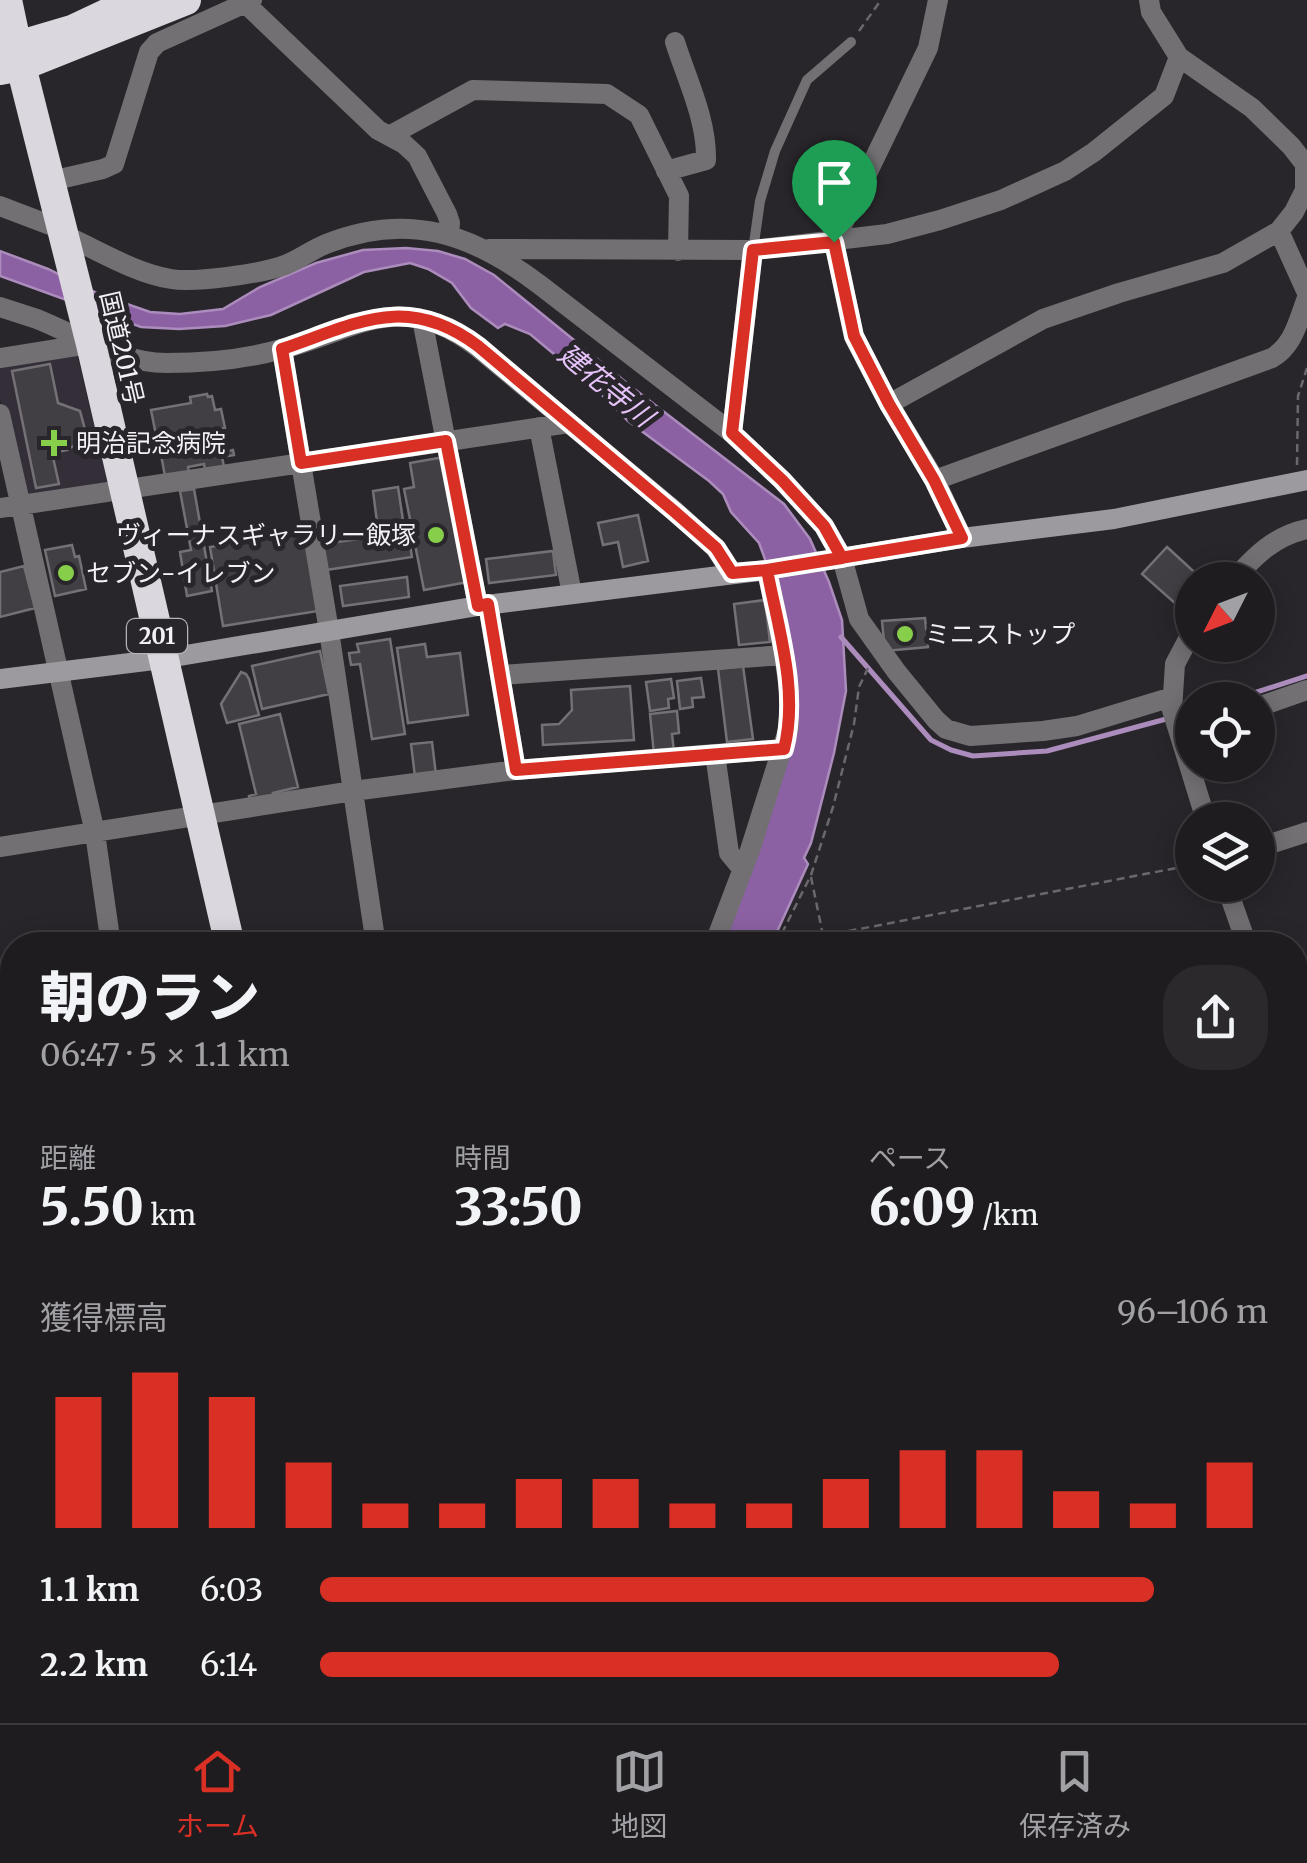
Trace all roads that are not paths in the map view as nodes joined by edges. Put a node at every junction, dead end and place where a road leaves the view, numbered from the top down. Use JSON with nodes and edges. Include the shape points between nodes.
{"nodes":[{"id":1,"x":88,"y":0,"type":"edge"},
{"id":2,"x":136,"y":0,"type":"edge"},
{"id":3,"x":186,"y":0,"type":"edge"},
{"id":4,"x":938,"y":0,"type":"edge"},
{"id":5,"x":1149,"y":0,"type":"edge"},
{"id":6,"x":248,"y":2,"type":"edge"},
{"id":7,"x":9,"y":10,"type":"edge"},
{"id":8,"x":674,"y":42,"type":"dead end"},
{"id":9,"x":851,"y":42,"type":"road end"},
{"id":10,"x":1179,"y":57,"type":"junction"},
{"id":11,"x":7,"y":62,"type":"edge"},
{"id":12,"x":390,"y":136,"type":"junction"},
{"id":13,"x":666,"y":171,"type":"junction"},
{"id":14,"x":51,"y":181,"type":"junction"},
{"id":15,"x":0,"y":206,"type":"edge"},
{"id":16,"x":1278,"y":231,"type":"junction"},
{"id":17,"x":449,"y":234,"type":"junction"},
{"id":18,"x":65,"y":238,"type":"junction"},
{"id":19,"x":834,"y":242,"type":"junction"},
{"id":20,"x":487,"y":249,"type":"junction"},
{"id":21,"x":753,"y":250,"type":"junction"},
{"id":22,"x":678,"y":251,"type":"junction"},
{"id":23,"x":1307,"y":296,"type":"edge"},
{"id":24,"x":0,"y":307,"type":"edge"},
{"id":25,"x":422,"y":319,"type":"junction"},
{"id":26,"x":89,"y":335,"type":"junction"},
{"id":27,"x":282,"y":349,"type":"junction"},
{"id":28,"x":0,"y":358,"type":"edge"},
{"id":29,"x":889,"y":404,"type":"junction"},
{"id":30,"x":0,"y":414,"type":"edge"},
{"id":31,"x":569,"y":423,"type":"junction"},
{"id":32,"x":539,"y":427,"type":"junction"},
{"id":33,"x":732,"y":433,"type":"junction"},
{"id":34,"x":446,"y":441,"type":"junction"},
{"id":35,"x":301,"y":463,"type":"junction"},
{"id":36,"x":934,"y":480,"type":"junction"},
{"id":37,"x":1302,"y":480,"type":"edge"},
{"id":38,"x":124,"y":489,"type":"junction"},
{"id":39,"x":10,"y":507,"type":"edge"},
{"id":40,"x":1307,"y":529,"type":"edge"},
{"id":41,"x":962,"y":538,"type":"junction"},
{"id":42,"x":837,"y":559,"type":"junction"},
{"id":43,"x":1250,"y":562,"type":"edge"},
{"id":44,"x":767,"y":570,"type":"junction"},
{"id":45,"x":732,"y":573,"type":"junction"},
{"id":46,"x":572,"y":594,"type":"junction"},
{"id":47,"x":483,"y":605,"type":"junction"},
{"id":48,"x":328,"y":631,"type":"junction"},
{"id":49,"x":784,"y":654,"type":"junction"},
{"id":50,"x":162,"y":658,"type":"junction"},
{"id":51,"x":1176,"y":662,"type":"edge"},
{"id":52,"x":60,"y":671,"type":"junction"},
{"id":53,"x":500,"y":675,"type":"junction"},
{"id":54,"x":0,"y":679,"type":"edge"},
{"id":55,"x":1307,"y":690,"type":"edge"},
{"id":56,"x":1172,"y":697,"type":"junction"},
{"id":57,"x":1275,"y":701,"type":"edge"},
{"id":58,"x":1175,"y":714,"type":"edge"},
{"id":59,"x":784,"y":749,"type":"junction"},
{"id":60,"x":715,"y":754,"type":"junction"},
{"id":61,"x":516,"y":770,"type":"junction"},
{"id":62,"x":352,"y":791,"type":"junction"},
{"id":63,"x":200,"y":817,"type":"junction"},
{"id":64,"x":95,"y":832,"type":"junction"},
{"id":65,"x":1307,"y":832,"type":"edge"},
{"id":66,"x":1275,"y":842,"type":"edge"},
{"id":67,"x":0,"y":847,"type":"edge"},
{"id":68,"x":743,"y":870,"type":"junction"},
{"id":69,"x":1232,"y":902,"type":"edge"},
{"id":70,"x":109,"y":932,"type":"edge"},
{"id":71,"x":227,"y":932,"type":"edge"},
{"id":72,"x":374,"y":932,"type":"edge"},
{"id":73,"x":719,"y":932,"type":"edge"},
{"id":74,"x":1242,"y":932,"type":"edge"}],
"edges":[{"from":1,"to":7,"type":"highway","via":[[68,9]]},
{"from":2,"to":11,"type":"highway","bridge":true},
{"from":3,"to":11,"type":"highway"},
{"from":4,"to":19,"type":"street","via":[[928,48]]},
{"from":5,"to":10,"type":"street"},
{"from":6,"to":12,"type":"street"},
{"from":6,"to":14,"type":"street","via":[[157,42],[114,164]]},
{"from":7,"to":11,"type":"highway","name":"国道201号","number":"201"},
{"from":8,"to":13,"type":"street","via":[[701,120],[706,160]]},
{"from":9,"to":21,"type":"lane","via":[[807,80],[775,151]]},
{"from":10,"to":16,"type":"street","via":[[1252,108],[1305,164],[1304,190]]},
{"from":10,"to":19,"type":"street","via":[[1164,96],[1066,171],[940,220]]},
{"from":11,"to":14,"type":"highway","name":"国道201号","number":"201"},
{"from":12,"to":13,"type":"street","via":[[473,90],[607,94],[639,116]]},
{"from":12,"to":17,"type":"street","via":[[416,156],[447,214]]},
{"from":13,"to":22,"type":"street","via":[[679,196]]},
{"from":14,"to":18,"type":"highway","name":"国道201号","number":"201"},
{"from":15,"to":18,"type":"street"},
{"from":16,"to":23,"type":"street"},
{"from":16,"to":29,"type":"street","via":[[1224,263],[1043,319]]},
{"from":17,"to":18,"type":"street","via":[[354,234],[286,265],[173,280]]},
{"from":17,"to":20,"type":"street"},
{"from":18,"to":26,"type":"highway","name":"国道201号","number":"201"},
{"from":19,"to":21,"type":"street"},
{"from":19,"to":29,"type":"street","via":[[854,336]]},
{"from":20,"to":22,"type":"street"},
{"from":20,"to":33,"type":"street"},
{"from":21,"to":22,"type":"street"},
{"from":21,"to":33,"type":"street"},
{"from":23,"to":36,"type":"street","via":[[1290,342],[1272,358]]},
{"from":24,"to":26,"type":"street"},
{"from":25,"to":27,"type":"street","via":[[381,316]]},
{"from":25,"to":31,"type":"street","via":[[456,330]]},
{"from":25,"to":34,"type":"street"},
{"from":26,"to":27,"type":"street","via":[[114,354],[163,363]]},
{"from":26,"to":28,"type":"street"},
{"from":26,"to":38,"type":"highway","name":"国道201号","number":"201"},
{"from":27,"to":35,"type":"street"},
{"from":29,"to":36,"type":"street"},
{"from":30,"to":39,"type":"street"},
{"from":31,"to":32,"type":"street"},
{"from":31,"to":45,"type":"street","via":[[716,548]]},
{"from":32,"to":34,"type":"street"},
{"from":32,"to":46,"type":"street"},
{"from":33,"to":42,"type":"street","via":[[824,526]]},
{"from":34,"to":35,"type":"street"},
{"from":34,"to":47,"type":"street"},
{"from":35,"to":38,"type":"street"},
{"from":35,"to":48,"type":"street"},
{"from":36,"to":41,"type":"street"},
{"from":37,"to":41,"type":"street","via":[[1114,518]]},
{"from":38,"to":39,"type":"street"},
{"from":38,"to":50,"type":"highway","name":"国道201号","number":"201"},
{"from":39,"to":52,"type":"street"},
{"from":40,"to":43,"type":"street","via":[[1275,540]]},
{"from":41,"to":42,"type":"street"},
{"from":42,"to":44,"type":"street"},
{"from":42,"to":56,"type":"street","via":[[859,619],[878,648],[936,720],[957,734],[1077,726]]},
{"from":44,"to":45,"type":"street"},
{"from":44,"to":49,"type":"street"},
{"from":45,"to":46,"type":"street"},
{"from":46,"to":47,"type":"street"},
{"from":47,"to":48,"type":"street"},
{"from":47,"to":53,"type":"street"},
{"from":48,"to":50,"type":"street"},
{"from":48,"to":62,"type":"street"},
{"from":49,"to":53,"type":"street"},
{"from":49,"to":59,"type":"street","via":[[790,727]]},
{"from":50,"to":52,"type":"street"},
{"from":50,"to":63,"type":"highway","name":"国道201号","number":"201"},
{"from":51,"to":56,"type":"street"},
{"from":52,"to":54,"type":"street"},
{"from":52,"to":64,"type":"street"},
{"from":53,"to":61,"type":"street"},
{"from":55,"to":57,"type":"street"},
{"from":56,"to":58,"type":"street"},
{"from":59,"to":60,"type":"street"},
{"from":59,"to":68,"type":"street"},
{"from":60,"to":61,"type":"street"},
{"from":60,"to":68,"type":"street","via":[[729,853]]},
{"from":61,"to":62,"type":"street"},
{"from":62,"to":63,"type":"street"},
{"from":62,"to":72,"type":"street"},
{"from":63,"to":64,"type":"street"},
{"from":63,"to":71,"type":"highway","name":"国道201号","number":"201"},
{"from":64,"to":67,"type":"street"},
{"from":64,"to":70,"type":"street"},
{"from":65,"to":66,"type":"street"},
{"from":68,"to":73,"type":"street"},
{"from":69,"to":74,"type":"street"}]}
